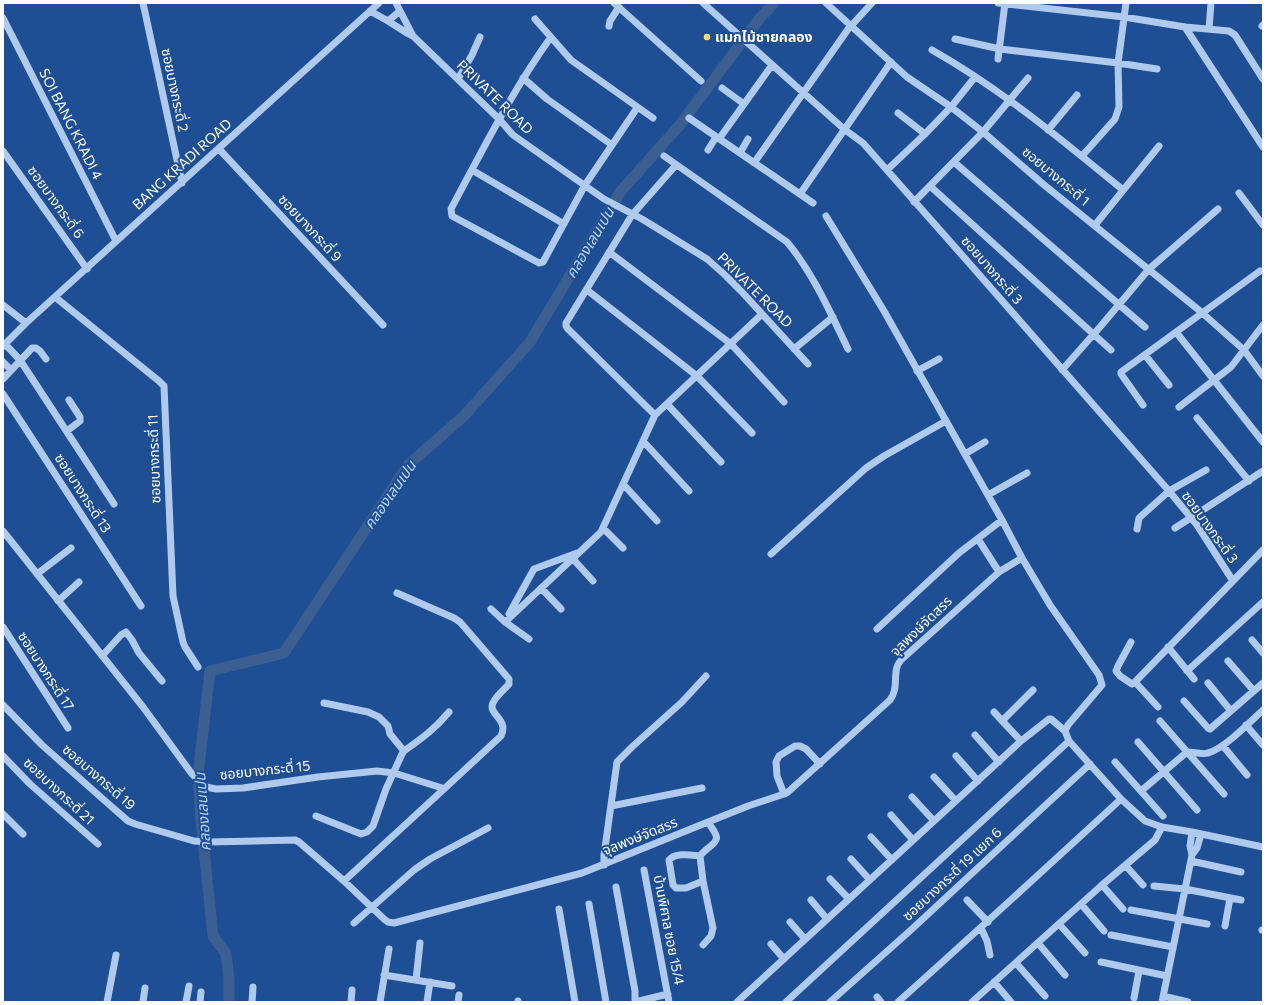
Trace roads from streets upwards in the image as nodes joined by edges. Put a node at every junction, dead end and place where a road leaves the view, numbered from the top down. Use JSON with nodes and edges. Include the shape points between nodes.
{"nodes":[{"id":1,"x":143,"y":3,"type":"edge"},
{"id":2,"x":396,"y":3,"type":"edge"},
{"id":3,"x":703,"y":3,"type":"edge"},
{"id":4,"x":826,"y":3,"type":"edge"},
{"id":5,"x":872,"y":3,"type":"edge"},
{"id":6,"x":1002,"y":3,"type":"edge"},
{"id":7,"x":1126,"y":3,"type":"edge"},
{"id":8,"x":1211,"y":3,"type":"edge"},
{"id":9,"x":616,"y":5,"type":"edge"},
{"id":10,"x":374,"y":6,"type":"edge"},
{"id":11,"x":400,"y":11,"type":"junction"},
{"id":12,"x":1124,"y":17,"type":"junction"},
{"id":13,"x":3,"y":18,"type":"edge"},
{"id":14,"x":535,"y":19,"type":"dead end"},
{"id":15,"x":388,"y":21,"type":"junction"},
{"id":16,"x":609,"y":26,"type":"dead end"},
{"id":17,"x":851,"y":26,"type":"junction"},
{"id":18,"x":1185,"y":26,"type":"junction"},
{"id":19,"x":1209,"y":29,"type":"junction"},
{"id":20,"x":413,"y":36,"type":"junction"},
{"id":21,"x":551,"y":37,"type":"junction"},
{"id":22,"x":480,"y":38,"type":"dead end"},
{"id":23,"x":955,"y":39,"type":"dead end"},
{"id":24,"x":1000,"y":49,"type":"junction"},
{"id":25,"x":932,"y":50,"type":"dead end"},
{"id":26,"x":998,"y":59,"type":"dead end"},
{"id":27,"x":891,"y":62,"type":"junction"},
{"id":28,"x":1118,"y":63,"type":"junction"},
{"id":29,"x":772,"y":65,"type":"junction"},
{"id":30,"x":1157,"y":69,"type":"dead end"},
{"id":31,"x":975,"y":77,"type":"junction"},
{"id":32,"x":524,"y":78,"type":"junction"},
{"id":33,"x":1028,"y":78,"type":"dead end"},
{"id":34,"x":458,"y":79,"type":"junction"},
{"id":35,"x":1263,"y":79,"type":"edge"},
{"id":36,"x":701,"y":81,"type":"dead end"},
{"id":37,"x":722,"y":88,"type":"dead end"},
{"id":38,"x":803,"y":92,"type":"junction"},
{"id":39,"x":1077,"y":95,"type":"dead end"},
{"id":40,"x":1010,"y":101,"type":"junction"},
{"id":41,"x":744,"y":104,"type":"junction"},
{"id":42,"x":951,"y":107,"type":"junction"},
{"id":43,"x":637,"y":108,"type":"junction"},
{"id":44,"x":898,"y":113,"type":"dead end"},
{"id":45,"x":653,"y":118,"type":"dead end"},
{"id":46,"x":689,"y":118,"type":"dead end"},
{"id":47,"x":499,"y":120,"type":"junction"},
{"id":48,"x":844,"y":129,"type":"junction"},
{"id":49,"x":1048,"y":130,"type":"junction"},
{"id":50,"x":983,"y":132,"type":"junction"},
{"id":51,"x":925,"y":134,"type":"junction"},
{"id":52,"x":718,"y":138,"type":"junction"},
{"id":53,"x":748,"y":139,"type":"dead end"},
{"id":54,"x":612,"y":145,"type":"junction"},
{"id":55,"x":1159,"y":146,"type":"dead end"},
{"id":56,"x":1263,"y":147,"type":"edge"},
{"id":57,"x":219,"y":149,"type":"junction"},
{"id":58,"x":708,"y":150,"type":"dead end"},
{"id":59,"x":3,"y":151,"type":"edge"},
{"id":60,"x":740,"y":153,"type":"junction"},
{"id":61,"x":664,"y":156,"type":"dead end"},
{"id":62,"x":1082,"y":156,"type":"junction"},
{"id":63,"x":754,"y":162,"type":"junction"},
{"id":64,"x":954,"y":162,"type":"junction"},
{"id":65,"x":676,"y":165,"type":"junction"},
{"id":66,"x":472,"y":170,"type":"junction"},
{"id":67,"x":887,"y":170,"type":"junction"},
{"id":68,"x":182,"y":183,"type":"junction"},
{"id":69,"x":585,"y":185,"type":"junction"},
{"id":70,"x":930,"y":186,"type":"junction"},
{"id":71,"x":1123,"y":190,"type":"junction"},
{"id":72,"x":1239,"y":193,"type":"dead end"},
{"id":73,"x":800,"y":194,"type":"junction"},
{"id":74,"x":914,"y":202,"type":"junction"},
{"id":75,"x":813,"y":203,"type":"dead end"},
{"id":76,"x":1218,"y":209,"type":"dead end"},
{"id":77,"x":632,"y":215,"type":"junction"},
{"id":78,"x":826,"y":216,"type":"dead end"},
{"id":79,"x":564,"y":224,"type":"junction"},
{"id":80,"x":1095,"y":225,"type":"junction"},
{"id":81,"x":1263,"y":225,"type":"edge"},
{"id":82,"x":116,"y":241,"type":"junction"},
{"id":83,"x":610,"y":252,"type":"junction"},
{"id":84,"x":87,"y":268,"type":"junction"},
{"id":85,"x":1149,"y":269,"type":"junction"},
{"id":86,"x":1260,"y":271,"type":"dead end"},
{"id":87,"x":587,"y":290,"type":"junction"},
{"id":88,"x":55,"y":297,"type":"junction"},
{"id":89,"x":1120,"y":304,"type":"junction"},
{"id":90,"x":3,"y":305,"type":"edge"},
{"id":91,"x":1202,"y":313,"type":"junction"},
{"id":92,"x":762,"y":314,"type":"junction"},
{"id":93,"x":833,"y":317,"type":"junction"},
{"id":94,"x":26,"y":323,"type":"junction"},
{"id":95,"x":383,"y":325,"type":"dead end"},
{"id":96,"x":1263,"y":325,"type":"edge"},
{"id":97,"x":1145,"y":327,"type":"dead end"},
{"id":98,"x":1176,"y":332,"type":"junction"},
{"id":99,"x":1094,"y":335,"type":"junction"},
{"id":100,"x":731,"y":344,"type":"junction"},
{"id":101,"x":4,"y":345,"type":"edge"},
{"id":102,"x":794,"y":349,"type":"junction"},
{"id":103,"x":848,"y":349,"type":"dead end"},
{"id":104,"x":1110,"y":350,"type":"dead end"},
{"id":105,"x":1244,"y":350,"type":"junction"},
{"id":106,"x":1145,"y":355,"type":"junction"},
{"id":107,"x":939,"y":358,"type":"dead end"},
{"id":108,"x":46,"y":359,"type":"dead end"},
{"id":109,"x":20,"y":360,"type":"junction"},
{"id":110,"x":3,"y":362,"type":"edge"},
{"id":111,"x":808,"y":364,"type":"dead end"},
{"id":112,"x":11,"y":370,"type":"junction"},
{"id":113,"x":1062,"y":370,"type":"junction"},
{"id":114,"x":917,"y":371,"type":"junction"},
{"id":115,"x":697,"y":376,"type":"junction"},
{"id":116,"x":1263,"y":376,"type":"edge"},
{"id":117,"x":3,"y":379,"type":"edge"},
{"id":118,"x":1215,"y":380,"type":"junction"},
{"id":119,"x":1169,"y":386,"type":"dead end"},
{"id":120,"x":3,"y":394,"type":"edge"},
{"id":121,"x":69,"y":400,"type":"dead end"},
{"id":122,"x":784,"y":402,"type":"dead end"},
{"id":123,"x":667,"y":404,"type":"junction"},
{"id":124,"x":1143,"y":405,"type":"dead end"},
{"id":125,"x":1180,"y":407,"type":"dead end"},
{"id":126,"x":655,"y":416,"type":"junction"},
{"id":127,"x":1197,"y":418,"type":"dead end"},
{"id":128,"x":946,"y":421,"type":"junction"},
{"id":129,"x":67,"y":431,"type":"junction"},
{"id":130,"x":752,"y":433,"type":"dead end"},
{"id":131,"x":643,"y":441,"type":"junction"},
{"id":132,"x":985,"y":442,"type":"dead end"},
{"id":133,"x":1263,"y":442,"type":"edge"},
{"id":134,"x":965,"y":454,"type":"junction"},
{"id":135,"x":720,"y":462,"type":"dead end"},
{"id":136,"x":1206,"y":470,"type":"dead end"},
{"id":137,"x":1263,"y":471,"type":"edge"},
{"id":138,"x":1026,"y":473,"type":"dead end"},
{"id":139,"x":1249,"y":481,"type":"junction"},
{"id":140,"x":624,"y":484,"type":"junction"},
{"id":141,"x":689,"y":491,"type":"dead end"},
{"id":142,"x":1168,"y":491,"type":"junction"},
{"id":143,"x":988,"y":495,"type":"junction"},
{"id":144,"x":114,"y":504,"type":"dead end"},
{"id":145,"x":1192,"y":518,"type":"junction"},
{"id":146,"x":1002,"y":520,"type":"junction"},
{"id":147,"x":657,"y":521,"type":"dead end"},
{"id":148,"x":603,"y":528,"type":"junction"},
{"id":149,"x":1176,"y":528,"type":"dead end"},
{"id":150,"x":1137,"y":530,"type":"dead end"},
{"id":151,"x":3,"y":531,"type":"edge"},
{"id":152,"x":978,"y":539,"type":"junction"},
{"id":153,"x":71,"y":548,"type":"dead end"},
{"id":154,"x":623,"y":548,"type":"dead end"},
{"id":155,"x":1263,"y":550,"type":"edge"},
{"id":156,"x":581,"y":551,"type":"junction"},
{"id":157,"x":771,"y":554,"type":"dead end"},
{"id":158,"x":1022,"y":558,"type":"junction"},
{"id":159,"x":573,"y":559,"type":"junction"},
{"id":160,"x":999,"y":572,"type":"junction"},
{"id":161,"x":37,"y":574,"type":"junction"},
{"id":162,"x":593,"y":581,"type":"dead end"},
{"id":163,"x":1233,"y":581,"type":"junction"},
{"id":164,"x":79,"y":582,"type":"dead end"},
{"id":165,"x":541,"y":588,"type":"junction"},
{"id":166,"x":397,"y":593,"type":"dead end"},
{"id":167,"x":58,"y":601,"type":"junction"},
{"id":168,"x":1263,"y":602,"type":"edge"},
{"id":169,"x":141,"y":606,"type":"dead end"},
{"id":170,"x":491,"y":609,"type":"dead end"},
{"id":171,"x":561,"y":609,"type":"dead end"},
{"id":172,"x":507,"y":620,"type":"junction"},
{"id":173,"x":3,"y":628,"type":"edge"},
{"id":174,"x":877,"y":629,"type":"dead end"},
{"id":175,"x":1252,"y":640,"type":"dead end"},
{"id":176,"x":1130,"y":642,"type":"dead end"},
{"id":177,"x":1168,"y":647,"type":"junction"},
{"id":178,"x":1263,"y":653,"type":"edge"},
{"id":179,"x":102,"y":656,"type":"junction"},
{"id":180,"x":1228,"y":661,"type":"dead end"},
{"id":181,"x":198,"y":667,"type":"dead end"},
{"id":182,"x":1187,"y":671,"type":"junction"},
{"id":183,"x":706,"y":676,"type":"dead end"},
{"id":184,"x":1194,"y":679,"type":"dead end"},
{"id":185,"x":162,"y":681,"type":"dead end"},
{"id":186,"x":1136,"y":682,"type":"junction"},
{"id":187,"x":1208,"y":683,"type":"dead end"},
{"id":188,"x":1263,"y":683,"type":"edge"},
{"id":189,"x":1033,"y":690,"type":"dead end"},
{"id":190,"x":1254,"y":691,"type":"junction"},
{"id":191,"x":1184,"y":701,"type":"dead end"},
{"id":192,"x":324,"y":703,"type":"dead end"},
{"id":193,"x":3,"y":705,"type":"edge"},
{"id":194,"x":1158,"y":707,"type":"dead end"},
{"id":195,"x":1263,"y":710,"type":"edge"},
{"id":196,"x":1231,"y":711,"type":"junction"},
{"id":197,"x":449,"y":712,"type":"dead end"},
{"id":198,"x":994,"y":712,"type":"dead end"},
{"id":199,"x":1002,"y":721,"type":"junction"},
{"id":200,"x":1160,"y":721,"type":"dead end"},
{"id":201,"x":1246,"y":725,"type":"junction"},
{"id":202,"x":68,"y":728,"type":"dead end"},
{"id":203,"x":1065,"y":731,"type":"junction"},
{"id":204,"x":975,"y":735,"type":"dead end"},
{"id":205,"x":1021,"y":741,"type":"junction"},
{"id":206,"x":1069,"y":741,"type":"junction"},
{"id":207,"x":1138,"y":742,"type":"dead end"},
{"id":208,"x":1263,"y":745,"type":"edge"},
{"id":209,"x":1223,"y":746,"type":"junction"},
{"id":210,"x":404,"y":750,"type":"junction"},
{"id":211,"x":1187,"y":752,"type":"junction"},
{"id":212,"x":3,"y":756,"type":"edge"},
{"id":213,"x":956,"y":756,"type":"dead end"},
{"id":214,"x":999,"y":762,"type":"junction"},
{"id":215,"x":1115,"y":762,"type":"dead end"},
{"id":216,"x":820,"y":764,"type":"junction"},
{"id":217,"x":1090,"y":764,"type":"junction"},
{"id":218,"x":1164,"y":772,"type":"junction"},
{"id":219,"x":394,"y":773,"type":"junction"},
{"id":220,"x":1247,"y":775,"type":"dead end"},
{"id":221,"x":934,"y":777,"type":"dead end"},
{"id":222,"x":978,"y":781,"type":"junction"},
{"id":223,"x":702,"y":788,"type":"dead end"},
{"id":224,"x":444,"y":789,"type":"junction"},
{"id":225,"x":1141,"y":791,"type":"junction"},
{"id":226,"x":784,"y":794,"type":"junction"},
{"id":227,"x":1224,"y":794,"type":"dead end"},
{"id":228,"x":912,"y":797,"type":"dead end"},
{"id":229,"x":1121,"y":799,"type":"junction"},
{"id":230,"x":956,"y":801,"type":"junction"},
{"id":231,"x":611,"y":806,"type":"junction"},
{"id":232,"x":1197,"y":810,"type":"dead end"},
{"id":233,"x":3,"y":814,"type":"edge"},
{"id":234,"x":891,"y":815,"type":"dead end"},
{"id":235,"x":316,"y":816,"type":"dead end"},
{"id":236,"x":1164,"y":816,"type":"dead end"},
{"id":237,"x":934,"y":821,"type":"junction"},
{"id":238,"x":708,"y":822,"type":"junction"},
{"id":239,"x":1162,"y":827,"type":"junction"},
{"id":240,"x":488,"y":828,"type":"dead end"},
{"id":241,"x":1192,"y":832,"type":"junction"},
{"id":242,"x":24,"y":834,"type":"dead end"},
{"id":243,"x":1201,"y":834,"type":"junction"},
{"id":244,"x":871,"y":837,"type":"dead end"},
{"id":245,"x":913,"y":840,"type":"junction"},
{"id":246,"x":194,"y":841,"type":"joint"},
{"id":247,"x":98,"y":844,"type":"dead end"},
{"id":248,"x":1263,"y":847,"type":"edge"},
{"id":249,"x":700,"y":856,"type":"junction"},
{"id":250,"x":1192,"y":858,"type":"junction"},
{"id":251,"x":851,"y":859,"type":"dead end"},
{"id":252,"x":892,"y":860,"type":"junction"},
{"id":253,"x":604,"y":865,"type":"junction"},
{"id":254,"x":1126,"y":866,"type":"junction"},
{"id":255,"x":644,"y":870,"type":"dead end"},
{"id":256,"x":1241,"y":872,"type":"dead end"},
{"id":257,"x":830,"y":879,"type":"dead end"},
{"id":258,"x":870,"y":880,"type":"junction"},
{"id":259,"x":344,"y":881,"type":"junction"},
{"id":260,"x":704,"y":881,"type":"junction"},
{"id":261,"x":1102,"y":885,"type":"junction"},
{"id":262,"x":1143,"y":886,"type":"dead end"},
{"id":263,"x":1154,"y":886,"type":"dead end"},
{"id":264,"x":616,"y":887,"type":"dead end"},
{"id":265,"x":1185,"y":889,"type":"junction"},
{"id":266,"x":1230,"y":898,"type":"junction"},
{"id":267,"x":849,"y":899,"type":"junction"},
{"id":268,"x":811,"y":900,"type":"dead end"},
{"id":269,"x":967,"y":900,"type":"dead end"},
{"id":270,"x":1240,"y":900,"type":"dead end"},
{"id":271,"x":589,"y":904,"type":"dead end"},
{"id":272,"x":1081,"y":904,"type":"junction"},
{"id":273,"x":371,"y":907,"type":"junction"},
{"id":274,"x":559,"y":909,"type":"dead end"},
{"id":275,"x":1123,"y":909,"type":"dead end"},
{"id":276,"x":1131,"y":910,"type":"dead end"},
{"id":277,"x":827,"y":919,"type":"junction"},
{"id":278,"x":1179,"y":919,"type":"junction"},
{"id":279,"x":790,"y":922,"type":"dead end"},
{"id":280,"x":988,"y":922,"type":"junction"},
{"id":281,"x":354,"y":923,"type":"dead end"},
{"id":282,"x":1059,"y":924,"type":"junction"},
{"id":283,"x":1207,"y":924,"type":"dead end"},
{"id":284,"x":1225,"y":926,"type":"dead end"},
{"id":285,"x":981,"y":928,"type":"junction"},
{"id":286,"x":1104,"y":932,"type":"dead end"},
{"id":287,"x":1111,"y":935,"type":"dead end"},
{"id":288,"x":805,"y":940,"type":"junction"},
{"id":289,"x":1038,"y":943,"type":"junction"},
{"id":290,"x":420,"y":944,"type":"dead end"},
{"id":291,"x":772,"y":944,"type":"dead end"},
{"id":292,"x":703,"y":945,"type":"dead end"},
{"id":293,"x":1173,"y":947,"type":"junction"},
{"id":294,"x":389,"y":949,"type":"dead end"},
{"id":295,"x":1085,"y":953,"type":"dead end"},
{"id":296,"x":990,"y":954,"type":"dead end"},
{"id":297,"x":116,"y":955,"type":"dead end"},
{"id":298,"x":784,"y":959,"type":"junction"},
{"id":299,"x":1101,"y":962,"type":"dead end"},
{"id":300,"x":1016,"y":963,"type":"junction"},
{"id":301,"x":1139,"y":970,"type":"junction"},
{"id":302,"x":384,"y":975,"type":"junction"},
{"id":303,"x":1065,"y":975,"type":"dead end"},
{"id":304,"x":1167,"y":976,"type":"junction"},
{"id":305,"x":416,"y":980,"type":"junction"},
{"id":306,"x":430,"y":982,"type":"junction"},
{"id":307,"x":994,"y":982,"type":"junction"},
{"id":308,"x":189,"y":986,"type":"dead end"},
{"id":309,"x":452,"y":986,"type":"dead end"},
{"id":310,"x":253,"y":987,"type":"dead end"},
{"id":311,"x":146,"y":988,"type":"dead end"},
{"id":312,"x":352,"y":990,"type":"dead end"},
{"id":313,"x":201,"y":992,"type":"dead end"},
{"id":314,"x":1045,"y":996,"type":"dead end"},
{"id":315,"x":668,"y":998,"type":"edge"},
{"id":316,"x":1134,"y":998,"type":"dead end"},
{"id":317,"x":1163,"y":999,"type":"edge"},
{"id":318,"x":108,"y":1002,"type":"edge"},
{"id":319,"x":143,"y":1002,"type":"edge"},
{"id":320,"x":186,"y":1002,"type":"edge"},
{"id":321,"x":200,"y":1002,"type":"edge"},
{"id":322,"x":252,"y":1002,"type":"edge"},
{"id":323,"x":350,"y":1002,"type":"edge"},
{"id":324,"x":380,"y":1002,"type":"edge"},
{"id":325,"x":427,"y":1002,"type":"edge"},
{"id":326,"x":575,"y":1002,"type":"edge"},
{"id":327,"x":606,"y":1002,"type":"edge"},
{"id":328,"x":635,"y":1002,"type":"edge"},
{"id":329,"x":737,"y":1002,"type":"edge"},
{"id":330,"x":786,"y":1002,"type":"edge"},
{"id":331,"x":830,"y":1002,"type":"edge"},
{"id":332,"x":898,"y":1002,"type":"edge"},
{"id":333,"x":972,"y":1002,"type":"edge"},
{"id":334,"x":1011,"y":1002,"type":"edge"},
{"id":335,"x":1188,"y":1002,"type":"edge"}],
"edges":[{"from":1,"to":68,"type":"street","name":"ซอยบางกระดี่ 2"},
{"from":2,"to":11,"type":"street"},
{"from":3,"to":29,"type":"street","name":"ซอยบางกระดี่ 3"},
{"from":4,"to":17,"type":"street","name":"ซอยบางกระดี่ 1"},
{"from":5,"to":17,"type":"street"},
{"from":6,"to":12,"type":"street"},
{"from":6,"to":24,"type":"street"},
{"from":7,"to":12,"type":"street"},
{"from":8,"to":19,"type":"street"},
{"from":9,"to":16,"type":"street"},
{"from":9,"to":36,"type":"street"},
{"from":10,"to":15,"type":"street"},
{"from":10,"to":57,"type":"street","name":"BANG KRADI ROAD"},
{"from":11,"to":15,"type":"street"},
{"from":11,"to":20,"type":"street"},
{"from":12,"to":18,"type":"street"},
{"from":12,"to":28,"type":"street"},
{"from":13,"to":82,"type":"street","name":"SOI BANG KRADI 4"},
{"from":14,"to":21,"type":"street"},
{"from":15,"to":20,"type":"street"},
{"from":17,"to":27,"type":"street","name":"ซอยบางกระดี่ 1"},
{"from":17,"to":38,"type":"street"},
{"from":18,"to":19,"type":"street"},
{"from":18,"to":56,"type":"street"},
{"from":19,"to":35,"type":"street","via":[[1235,35]]},
{"from":20,"to":34,"type":"street","name":"PRIVATE ROAD"},
{"from":21,"to":32,"type":"street"},
{"from":21,"to":43,"type":"street","via":[[571,60]]},
{"from":22,"to":34,"type":"street"},
{"from":23,"to":24,"type":"street"},
{"from":24,"to":26,"type":"street"},
{"from":24,"to":28,"type":"street"},
{"from":25,"to":31,"type":"street"},
{"from":27,"to":42,"type":"street","name":"ซอยบางกระดี่ 1","via":[[907,77]]},
{"from":27,"to":48,"type":"street"},
{"from":28,"to":30,"type":"street"},
{"from":28,"to":62,"type":"street","via":[[1119,107],[1115,119]]},
{"from":29,"to":38,"type":"street","name":"ซอยบางกระดี่ 3"},
{"from":29,"to":41,"type":"street"},
{"from":31,"to":40,"type":"street"},
{"from":31,"to":42,"type":"street"},
{"from":32,"to":47,"type":"street"},
{"from":32,"to":54,"type":"street","via":[[547,99]]},
{"from":33,"to":40,"type":"street"},
{"from":34,"to":47,"type":"street","name":"PRIVATE ROAD"},
{"from":37,"to":41,"type":"street"},
{"from":38,"to":48,"type":"street","name":"ซอยบางกระดี่ 3"},
{"from":38,"to":63,"type":"street"},
{"from":39,"to":49,"type":"street"},
{"from":40,"to":49,"type":"street"},
{"from":40,"to":50,"type":"street"},
{"from":41,"to":52,"type":"street"},
{"from":42,"to":50,"type":"street","name":"ซอยบางกระดี่ 1"},
{"from":42,"to":51,"type":"street"},
{"from":43,"to":45,"type":"street"},
{"from":43,"to":54,"type":"street"},
{"from":44,"to":51,"type":"street"},
{"from":46,"to":52,"type":"street"},
{"from":47,"to":66,"type":"street"},
{"from":47,"to":69,"type":"street","name":"PRIVATE ROAD","via":[[513,136]]},
{"from":48,"to":67,"type":"street","name":"ซอยบางกระดี่ 3","via":[[863,143]]},
{"from":48,"to":73,"type":"street"},
{"from":49,"to":62,"type":"street"},
{"from":50,"to":64,"type":"street"},
{"from":50,"to":80,"type":"street","name":"ซอยบางกระดี่ 1"},
{"from":51,"to":67,"type":"street"},
{"from":52,"to":58,"type":"street"},
{"from":52,"to":60,"type":"street"},
{"from":53,"to":60,"type":"street"},
{"from":54,"to":69,"type":"street"},
{"from":55,"to":71,"type":"street"},
{"from":57,"to":68,"type":"street","name":"BANG KRADI ROAD"},
{"from":57,"to":95,"type":"street","name":"ซอยบางกระดี่ 9"},
{"from":59,"to":84,"type":"street","name":"ซอยบางกระดี่ 6"},
{"from":60,"to":63,"type":"street"},
{"from":61,"to":65,"type":"street"},
{"from":62,"to":71,"type":"street"},
{"from":63,"to":73,"type":"street"},
{"from":64,"to":70,"type":"street"},
{"from":64,"to":89,"type":"street"},
{"from":65,"to":77,"type":"street"},
{"from":65,"to":93,"type":"street","via":[[787,242],[806,266]]},
{"from":66,"to":79,"type":"street"},
{"from":66,"to":79,"type":"street","via":[[451,209],[452,216],[539,263],[543,262]]},
{"from":67,"to":74,"type":"street","name":"ซอยบางกระดี่ 3"},
{"from":68,"to":82,"type":"street","name":"BANG KRADI ROAD"},
{"from":69,"to":77,"type":"street","name":"PRIVATE ROAD"},
{"from":69,"to":79,"type":"street"},
{"from":70,"to":74,"type":"street"},
{"from":70,"to":99,"type":"street"},
{"from":71,"to":80,"type":"street"},
{"from":72,"to":81,"type":"street"},
{"from":73,"to":75,"type":"street"},
{"from":74,"to":113,"type":"street","name":"ซอยบางกระดี่ 3"},
{"from":76,"to":85,"type":"street"},
{"from":77,"to":83,"type":"street"},
{"from":77,"to":92,"type":"street","name":"PRIVATE ROAD","via":[[707,259]]},
{"from":78,"to":114,"type":"street"},
{"from":80,"to":85,"type":"street","name":"ซอยบางกระดี่ 1"},
{"from":82,"to":84,"type":"street","name":"BANG KRADI ROAD"},
{"from":83,"to":87,"type":"street"},
{"from":83,"to":100,"type":"street"},
{"from":84,"to":88,"type":"street","name":"BANG KRADI ROAD"},
{"from":85,"to":89,"type":"street"},
{"from":85,"to":91,"type":"street","name":"ซอยบางกระดี่ 1"},
{"from":86,"to":91,"type":"street"},
{"from":87,"to":115,"type":"street"},
{"from":87,"to":126,"type":"street","via":[[566,326]]},
{"from":88,"to":94,"type":"street","name":"BANG KRADI ROAD"},
{"from":88,"to":181,"type":"street","name":"ซอยบางกระดี่ 11","via":[[164,386],[173,596],[185,647]]},
{"from":89,"to":97,"type":"street"},
{"from":89,"to":99,"type":"street"},
{"from":90,"to":94,"type":"street"},
{"from":91,"to":98,"type":"street"},
{"from":91,"to":105,"type":"street","name":"ซอยบางกระดี่ 1"},
{"from":92,"to":100,"type":"street"},
{"from":92,"to":102,"type":"street","name":"PRIVATE ROAD"},
{"from":93,"to":102,"type":"street"},
{"from":93,"to":103,"type":"street"},
{"from":94,"to":101,"type":"street","name":"BANG KRADI ROAD"},
{"from":96,"to":105,"type":"street"},
{"from":98,"to":106,"type":"street"},
{"from":98,"to":118,"type":"street"},
{"from":99,"to":104,"type":"street"},
{"from":99,"to":113,"type":"street"},
{"from":100,"to":115,"type":"street"},
{"from":100,"to":122,"type":"street"},
{"from":101,"to":109,"type":"street"},
{"from":102,"to":111,"type":"street","name":"PRIVATE ROAD"},
{"from":105,"to":116,"type":"street","name":"ซอยบางกระดี่ 1"},
{"from":105,"to":118,"type":"street","via":[[1231,367]]},
{"from":106,"to":119,"type":"street"},
{"from":106,"to":124,"type":"street","via":[[1121,372]]},
{"from":107,"to":114,"type":"street"},
{"from":108,"to":109,"type":"street","via":[[40,351],[32,348]]},
{"from":109,"to":112,"type":"street"},
{"from":109,"to":129,"type":"street"},
{"from":110,"to":112,"type":"street"},
{"from":112,"to":117,"type":"street"},
{"from":113,"to":142,"type":"street","name":"ซอยบางกระดี่ 3"},
{"from":114,"to":128,"type":"street"},
{"from":115,"to":123,"type":"street"},
{"from":115,"to":130,"type":"street"},
{"from":118,"to":125,"type":"street"},
{"from":118,"to":133,"type":"street"},
{"from":120,"to":169,"type":"street","name":"ซอยบางกระดี่ 13"},
{"from":121,"to":129,"type":"street","via":[[80,421]]},
{"from":123,"to":126,"type":"street"},
{"from":123,"to":135,"type":"street"},
{"from":126,"to":131,"type":"street"},
{"from":127,"to":139,"type":"street"},
{"from":128,"to":134,"type":"street"},
{"from":128,"to":157,"type":"street","via":[[866,468]]},
{"from":129,"to":144,"type":"street"},
{"from":131,"to":140,"type":"street"},
{"from":131,"to":141,"type":"street"},
{"from":132,"to":134,"type":"street"},
{"from":134,"to":143,"type":"street"},
{"from":136,"to":142,"type":"street"},
{"from":137,"to":139,"type":"street"},
{"from":138,"to":143,"type":"street"},
{"from":139,"to":145,"type":"street"},
{"from":140,"to":147,"type":"street"},
{"from":140,"to":148,"type":"street"},
{"from":142,"to":145,"type":"street","name":"ซอยบางกระดี่ 3"},
{"from":142,"to":150,"type":"street","via":[[1139,518]]},
{"from":143,"to":146,"type":"street"},
{"from":145,"to":149,"type":"street"},
{"from":145,"to":163,"type":"street","name":"ซอยบางกระดี่ 3"},
{"from":146,"to":152,"type":"street"},
{"from":146,"to":158,"type":"street"},
{"from":148,"to":154,"type":"street"},
{"from":148,"to":156,"type":"street"},
{"from":151,"to":161,"type":"street","name":"ซอยบางกระดี่ 15"},
{"from":152,"to":160,"type":"street"},
{"from":152,"to":174,"type":"street"},
{"from":153,"to":161,"type":"street"},
{"from":155,"to":163,"type":"street"},
{"from":156,"to":159,"type":"street"},
{"from":156,"to":172,"type":"street","via":[[534,569]]},
{"from":158,"to":160,"type":"street","name":"จุลพงษ์จัดสรร"},
{"from":158,"to":203,"type":"street","via":[[1050,605],[1101,679],[1102,685]]},
{"from":159,"to":162,"type":"street"},
{"from":159,"to":165,"type":"street"},
{"from":160,"to":216,"type":"street","name":"จุลพงษ์จัดสรร","via":[[898,663],[894,695]]},
{"from":161,"to":167,"type":"street","name":"ซอยบางกระดี่ 15"},
{"from":163,"to":177,"type":"street"},
{"from":164,"to":167,"type":"street"},
{"from":165,"to":171,"type":"street"},
{"from":165,"to":172,"type":"street"},
{"from":166,"to":224,"type":"street","via":[[460,622],[510,682],[492,706],[492,710],[504,725],[501,736]]},
{"from":167,"to":179,"type":"street","name":"ซอยบางกระดี่ 15"},
{"from":168,"to":182,"type":"street"},
{"from":170,"to":172,"type":"street"},
{"from":173,"to":202,"type":"street","name":"ซอยบางกระดี่ 17"},
{"from":175,"to":178,"type":"street"},
{"from":176,"to":186,"type":"street","via":[[1116,671],[1130,683]]},
{"from":177,"to":182,"type":"street"},
{"from":177,"to":186,"type":"street"},
{"from":179,"to":185,"type":"street","via":[[126,632]]},
{"from":179,"to":219,"type":"street","name":"ซอยบางกระดี่ 15","via":[[192,774],[202,785],[209,788],[242,788],[377,771]]},
{"from":180,"to":190,"type":"street"},
{"from":182,"to":184,"type":"street"},
{"from":183,"to":231,"type":"street","via":[[682,702],[617,762]]},
{"from":186,"to":194,"type":"street"},
{"from":187,"to":196,"type":"street"},
{"from":188,"to":190,"type":"street"},
{"from":189,"to":199,"type":"street"},
{"from":190,"to":196,"type":"street"},
{"from":191,"to":196,"type":"street","via":[[1209,729]]},
{"from":192,"to":210,"type":"street","via":[[368,712],[379,717]]},
{"from":193,"to":246,"type":"street","name":"ซอยบางกระดี่ 19","via":[[42,745],[128,821]]},
{"from":195,"to":201,"type":"street"},
{"from":197,"to":210,"type":"street","via":[[439,725]]},
{"from":198,"to":199,"type":"street"},
{"from":199,"to":205,"type":"street"},
{"from":200,"to":211,"type":"street"},
{"from":201,"to":208,"type":"street"},
{"from":201,"to":209,"type":"street"},
{"from":203,"to":205,"type":"street","via":[[1049,719]]},
{"from":203,"to":206,"type":"street"},
{"from":204,"to":214,"type":"street"},
{"from":205,"to":214,"type":"street"},
{"from":206,"to":217,"type":"street"},
{"from":206,"to":330,"type":"street"},
{"from":207,"to":218,"type":"street"},
{"from":209,"to":211,"type":"street","via":[[1207,754]]},
{"from":209,"to":220,"type":"street"},
{"from":210,"to":219,"type":"street"},
{"from":211,"to":218,"type":"street"},
{"from":211,"to":227,"type":"street"},
{"from":212,"to":247,"type":"street","name":"ซอยบางกระดี่ 21","via":[[30,784]]},
{"from":213,"to":222,"type":"street"},
{"from":214,"to":222,"type":"street"},
{"from":215,"to":225,"type":"street"},
{"from":216,"to":226,"type":"street","name":"จุลพงษ์จัดสรร"},
{"from":216,"to":226,"type":"street","via":[[800,746],[795,746],[779,756],[776,762],[777,776]]},
{"from":217,"to":229,"type":"street"},
{"from":217,"to":331,"type":"street","name":"ซอยบางกระดี่ 19 แยก 6"},
{"from":218,"to":225,"type":"street"},
{"from":218,"to":232,"type":"street"},
{"from":219,"to":224,"type":"street","name":"ซอยบางกระดี่ 15"},
{"from":219,"to":235,"type":"street","via":[[373,826],[364,834]]},
{"from":221,"to":230,"type":"street"},
{"from":222,"to":230,"type":"street"},
{"from":223,"to":231,"type":"street"},
{"from":224,"to":259,"type":"street"},
{"from":225,"to":236,"type":"street"},
{"from":226,"to":238,"type":"street","name":"จุลพงษ์จัดสรร"},
{"from":228,"to":237,"type":"street"},
{"from":229,"to":239,"type":"street","via":[[1145,821]]},
{"from":229,"to":280,"type":"street"},
{"from":230,"to":237,"type":"street"},
{"from":231,"to":253,"type":"street"},
{"from":233,"to":242,"type":"street"},
{"from":234,"to":245,"type":"street"},
{"from":237,"to":245,"type":"street"},
{"from":238,"to":249,"type":"street","via":[[717,839],[715,844]]},
{"from":238,"to":253,"type":"street","name":"จุลพงษ์จัดสรร"},
{"from":239,"to":241,"type":"street"},
{"from":239,"to":254,"type":"street","via":[[1155,840]]},
{"from":240,"to":273,"type":"street","via":[[430,859]]},
{"from":241,"to":243,"type":"street"},
{"from":241,"to":250,"type":"street"},
{"from":243,"to":248,"type":"street"},
{"from":243,"to":250,"type":"street"},
{"from":244,"to":252,"type":"street"},
{"from":245,"to":252,"type":"street"},
{"from":246,"to":259,"type":"street","name":"จุลพงษ์จัดสรร","via":[[295,840]]},
{"from":249,"to":260,"type":"street"},
{"from":249,"to":260,"type":"street","via":[[673,856],[669,860],[673,885],[676,888],[686,888]]},
{"from":250,"to":256,"type":"street"},
{"from":250,"to":265,"type":"street"},
{"from":251,"to":258,"type":"street"},
{"from":252,"to":258,"type":"street"},
{"from":253,"to":273,"type":"street","name":"จุลพงษ์จัดสรร","via":[[394,923],[388,922]]},
{"from":254,"to":261,"type":"street"},
{"from":254,"to":262,"type":"street"},
{"from":255,"to":315,"type":"street","name":"บ้านพิศาล ซอย 15/4"},
{"from":257,"to":267,"type":"street"},
{"from":258,"to":267,"type":"street"},
{"from":259,"to":273,"type":"street","name":"จุลพงษ์จัดสรร"},
{"from":260,"to":292,"type":"street","via":[[713,930]]},
{"from":261,"to":272,"type":"street"},
{"from":261,"to":275,"type":"street"},
{"from":263,"to":265,"type":"street"},
{"from":264,"to":328,"type":"street"},
{"from":265,"to":266,"type":"street"},
{"from":265,"to":278,"type":"street"},
{"from":266,"to":270,"type":"street"},
{"from":266,"to":284,"type":"street"},
{"from":267,"to":277,"type":"street"},
{"from":268,"to":277,"type":"street"},
{"from":269,"to":280,"type":"street"},
{"from":271,"to":327,"type":"street"},
{"from":272,"to":282,"type":"street"},
{"from":272,"to":286,"type":"street"},
{"from":273,"to":281,"type":"street"},
{"from":274,"to":326,"type":"street"},
{"from":276,"to":278,"type":"street"},
{"from":277,"to":288,"type":"street"},
{"from":278,"to":283,"type":"street"},
{"from":278,"to":293,"type":"street"},
{"from":279,"to":288,"type":"street"},
{"from":280,"to":285,"type":"street"},
{"from":282,"to":289,"type":"street"},
{"from":282,"to":295,"type":"street"},
{"from":285,"to":296,"type":"street"},
{"from":285,"to":332,"type":"street"},
{"from":287,"to":293,"type":"street"},
{"from":288,"to":298,"type":"street"},
{"from":289,"to":300,"type":"street"},
{"from":289,"to":303,"type":"street"},
{"from":290,"to":305,"type":"street"},
{"from":291,"to":298,"type":"street"},
{"from":293,"to":304,"type":"street"},
{"from":294,"to":302,"type":"street"},
{"from":297,"to":318,"type":"street"},
{"from":298,"to":329,"type":"street"},
{"from":299,"to":301,"type":"street"},
{"from":300,"to":307,"type":"street"},
{"from":300,"to":314,"type":"street"},
{"from":301,"to":304,"type":"street"},
{"from":301,"to":316,"type":"street"},
{"from":302,"to":305,"type":"street"},
{"from":302,"to":324,"type":"street"},
{"from":304,"to":317,"type":"street"},
{"from":305,"to":306,"type":"street"},
{"from":306,"to":309,"type":"street"},
{"from":306,"to":325,"type":"street"},
{"from":307,"to":333,"type":"street"},
{"from":307,"to":334,"type":"street"},
{"from":308,"to":320,"type":"street"},
{"from":310,"to":322,"type":"street"},
{"from":311,"to":319,"type":"street"},
{"from":312,"to":323,"type":"street"},
{"from":313,"to":321,"type":"street"},
{"from":315,"to":328,"type":"street"},
{"from":317,"to":335,"type":"street"}]}
